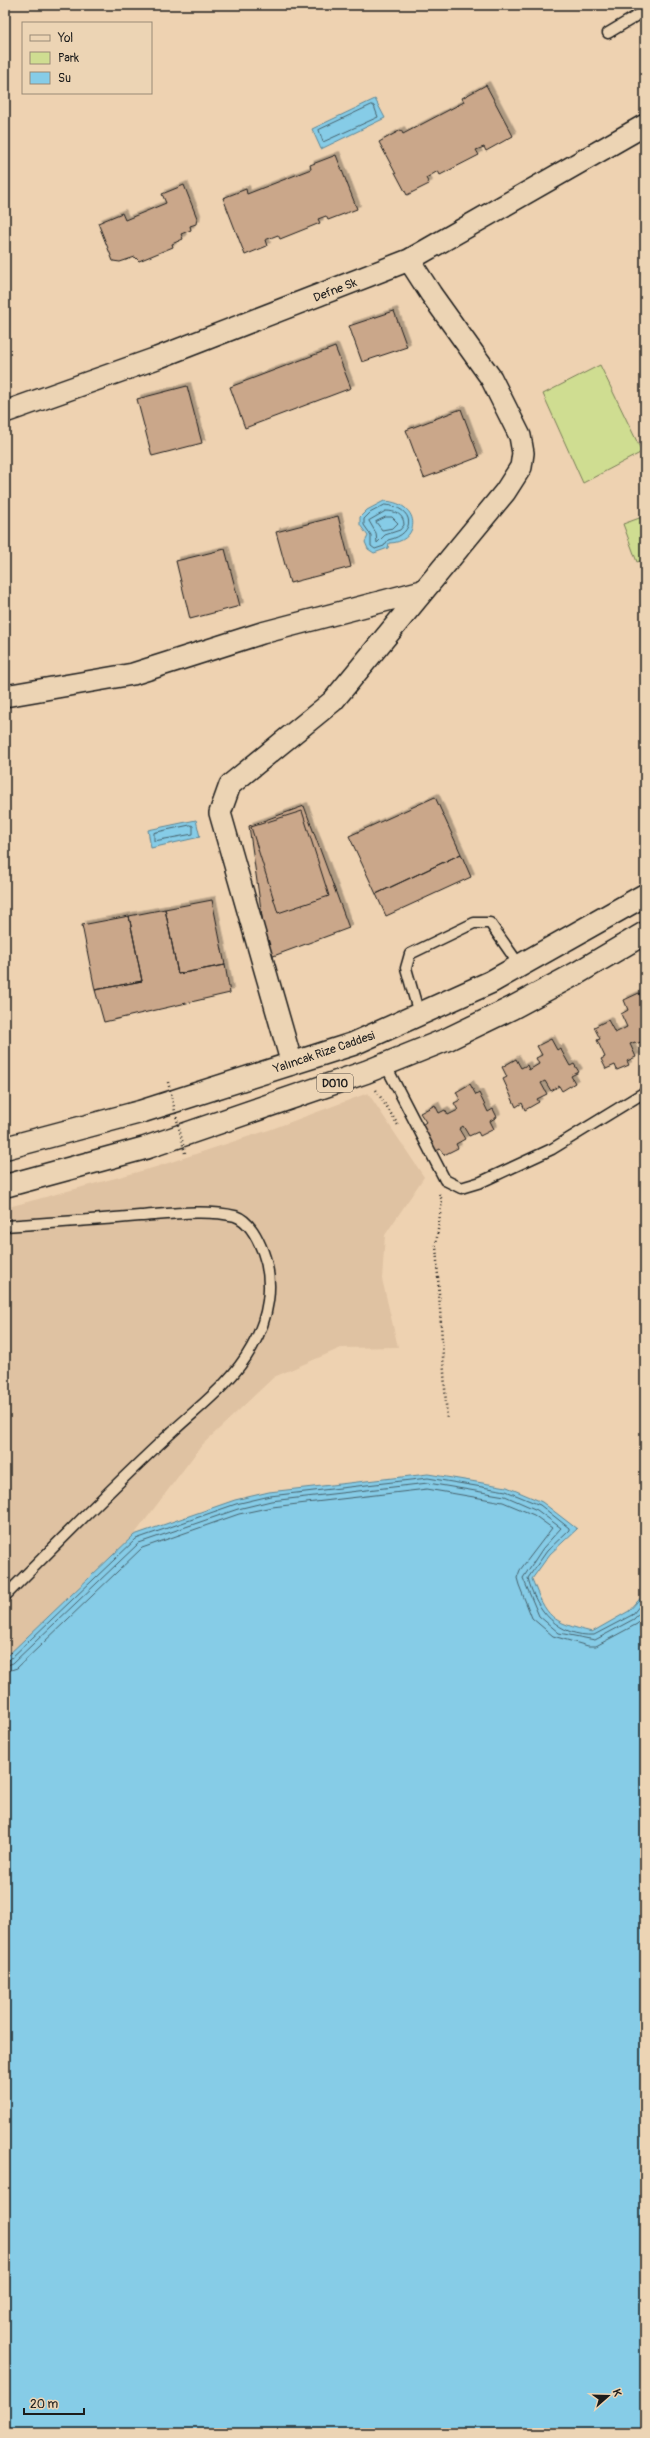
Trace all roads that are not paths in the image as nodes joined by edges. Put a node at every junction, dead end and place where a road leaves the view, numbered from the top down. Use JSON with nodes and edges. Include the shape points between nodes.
{"nodes":[{"id":1,"x":645,"y":11,"type":"edge"},
{"id":2,"x":608,"y":33,"type":"dead end"},
{"id":3,"x":645,"y":125,"type":"edge"},
{"id":4,"x":409,"y":260,"type":"junction"},
{"id":5,"x":5,"y":412,"type":"edge"},
{"id":6,"x":422,"y":591,"type":"junction"},
{"id":7,"x":5,"y":696,"type":"edge"},
{"id":8,"x":645,"y":895,"type":"edge"},
{"id":9,"x":645,"y":933,"type":"edge"},
{"id":10,"x":520,"y":966,"type":"junction"},
{"id":11,"x":419,"y":1014,"type":"junction"},
{"id":12,"x":292,"y":1064,"type":"junction"},
{"id":13,"x":386,"y":1064,"type":"junction"},
{"id":14,"x":645,"y":1092,"type":"edge"},
{"id":15,"x":5,"y":1148,"type":"edge"},
{"id":16,"x":5,"y":1186,"type":"edge"},
{"id":17,"x":5,"y":1226,"type":"edge"},
{"id":18,"x":5,"y":1596,"type":"edge"}],
"edges":[{"from":1,"to":2,"type":"lane"},
{"from":3,"to":4,"type":"street","name":"Defne Sk"},
{"from":4,"to":5,"type":"street","name":"Defne Sk","via":[[157,358]]},
{"from":4,"to":6,"type":"street","via":[[492,378],[520,436],[523,453],[521,467],[505,492]]},
{"from":6,"to":7,"type":"street","via":[[262,633],[132,674]]},
{"from":6,"to":12,"type":"street","via":[[333,701],[230,785],[220,813]]},
{"from":8,"to":10,"type":"highway","name":"Yalıncak Rize Caddesi"},
{"from":9,"to":13,"type":"highway","number":"D010","via":[[512,1008],[448,1039]]},
{"from":10,"to":11,"type":"highway","name":"Yalıncak Rize Caddesi","via":[[491,982]]},
{"from":10,"to":11,"type":"lane","via":[[490,923],[474,923],[410,954],[406,968]]},
{"from":11,"to":12,"type":"highway","name":"Yalıncak Rize Caddesi","via":[[353,1044]]},
{"from":12,"to":15,"type":"highway","name":"Yalıncak Rize Caddesi","via":[[140,1112]]},
{"from":13,"to":14,"type":"lane","via":[[445,1180],[461,1188],[481,1182],[552,1149]]},
{"from":13,"to":16,"type":"highway","number":"D010","via":[[145,1148]]},
{"from":17,"to":18,"type":"lane","via":[[177,1214],[223,1214],[237,1217],[250,1227],[259,1241],[269,1279],[269,1298],[264,1319],[252,1347],[220,1390],[172,1431]]}]}
